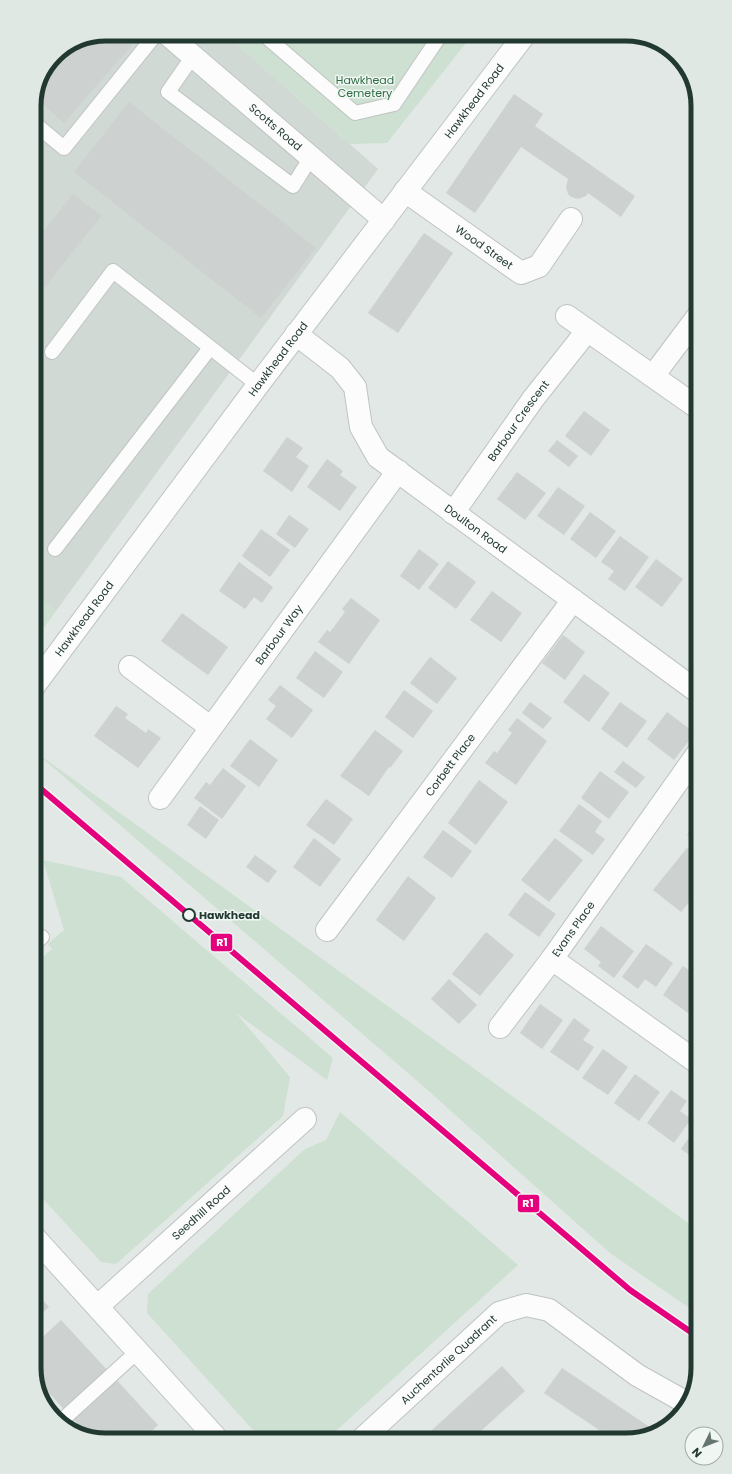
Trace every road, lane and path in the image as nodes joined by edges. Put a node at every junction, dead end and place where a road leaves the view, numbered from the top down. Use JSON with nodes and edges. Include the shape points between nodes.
{"nodes":[{"id":1,"x":150,"y":41,"type":"edge"},
{"id":2,"x":176,"y":41,"type":"edge"},
{"id":3,"x":271,"y":41,"type":"edge"},
{"id":4,"x":436,"y":41,"type":"edge"},
{"id":5,"x":520,"y":41,"type":"edge"},
{"id":6,"x":193,"y":56,"type":"junction"},
{"id":7,"x":41,"y":129,"type":"edge"},
{"id":8,"x":311,"y":157,"type":"junction"},
{"id":9,"x":405,"y":191,"type":"junction"},
{"id":10,"x":572,"y":219,"type":"dead end"},
{"id":11,"x":384,"y":220,"type":"junction"},
{"id":12,"x":567,"y":316,"type":"dead end"},
{"id":13,"x":691,"y":325,"type":"edge"},
{"id":14,"x":587,"y":331,"type":"junction"},
{"id":15,"x":296,"y":334,"type":"junction"},
{"id":16,"x":210,"y":348,"type":"junction"},
{"id":17,"x":52,"y":352,"type":"dead end"},
{"id":18,"x":652,"y":376,"type":"junction"},
{"id":19,"x":258,"y":385,"type":"junction"},
{"id":20,"x":691,"y":403,"type":"edge"},
{"id":21,"x":398,"y":471,"type":"junction"},
{"id":22,"x":453,"y":513,"type":"junction"},
{"id":23,"x":55,"y":549,"type":"dead end"},
{"id":24,"x":573,"y":600,"type":"junction"},
{"id":25,"x":130,"y":667,"type":"dead end"},
{"id":26,"x":41,"y":677,"type":"edge"},
{"id":27,"x":691,"y":687,"type":"edge"},
{"id":28,"x":210,"y":727,"type":"junction"},
{"id":29,"x":691,"y":763,"type":"edge"},
{"id":30,"x":160,"y":798,"type":"dead end"},
{"id":31,"x":327,"y":930,"type":"dead end"},
{"id":32,"x":552,"y":959,"type":"junction"},
{"id":33,"x":500,"y":1027,"type":"dead end"},
{"id":34,"x":691,"y":1058,"type":"edge"},
{"id":35,"x":304,"y":1118,"type":"dead end"},
{"id":36,"x":41,"y":1245,"type":"edge"},
{"id":37,"x":98,"y":1306,"type":"junction"},
{"id":38,"x":138,"y":1351,"type":"junction"},
{"id":39,"x":682,"y":1400,"type":"edge"},
{"id":40,"x":64,"y":1418,"type":"edge"},
{"id":41,"x":212,"y":1433,"type":"edge"},
{"id":42,"x":369,"y":1433,"type":"edge"}],
"edges":[{"from":1,"to":7,"type":"lane","via":[[64,148]]},
{"from":2,"to":6,"type":"street","name":"Scotts Road"},
{"from":3,"to":4,"type":"lane","via":[[355,112],[394,104]]},
{"from":5,"to":9,"type":"street","name":"Hawkhead Road"},
{"from":6,"to":8,"type":"street","name":"Scotts Road"},
{"from":6,"to":8,"type":"lane","via":[[168,92],[293,186]]},
{"from":8,"to":11,"type":"street","name":"Scotts Road"},
{"from":9,"to":10,"type":"street","name":"Wood Street","via":[[521,273],[539,266]]},
{"from":9,"to":11,"type":"street","name":"Hawkhead Road"},
{"from":11,"to":15,"type":"street","name":"Hawkhead Road"},
{"from":12,"to":14,"type":"street"},
{"from":13,"to":18,"type":"street"},
{"from":14,"to":18,"type":"street"},
{"from":14,"to":22,"type":"street","name":"Barbour Crescent","via":[[533,399]]},
{"from":15,"to":19,"type":"street","name":"Hawkhead Road"},
{"from":15,"to":21,"type":"street","name":"Doulton Road","via":[[340,368],[355,387],[361,427],[378,457]]},
{"from":16,"to":17,"type":"lane","via":[[113,271]]},
{"from":16,"to":19,"type":"lane"},
{"from":16,"to":23,"type":"lane"},
{"from":18,"to":20,"type":"street"},
{"from":19,"to":26,"type":"street","name":"Hawkhead Road"},
{"from":21,"to":22,"type":"street","name":"Doulton Road"},
{"from":21,"to":28,"type":"street","name":"Barbour Way"},
{"from":22,"to":24,"type":"street","name":"Doulton Road"},
{"from":24,"to":27,"type":"street","name":"Doulton Road"},
{"from":24,"to":31,"type":"street","name":"Corbett Place"},
{"from":25,"to":28,"type":"street"},
{"from":28,"to":30,"type":"street","name":"Barbour Way"},
{"from":29,"to":32,"type":"street","name":"Evans Place"},
{"from":32,"to":33,"type":"street"},
{"from":32,"to":34,"type":"street","name":"Evans Place"},
{"from":35,"to":37,"type":"street","name":"Seedhill Road"},
{"from":36,"to":37,"type":"street"},
{"from":37,"to":38,"type":"street"},
{"from":38,"to":40,"type":"lane"},
{"from":38,"to":41,"type":"street"},
{"from":39,"to":42,"type":"street","name":"Auchentorlie Quadrant","via":[[637,1376],[549,1310],[526,1305],[499,1313]]}]}
